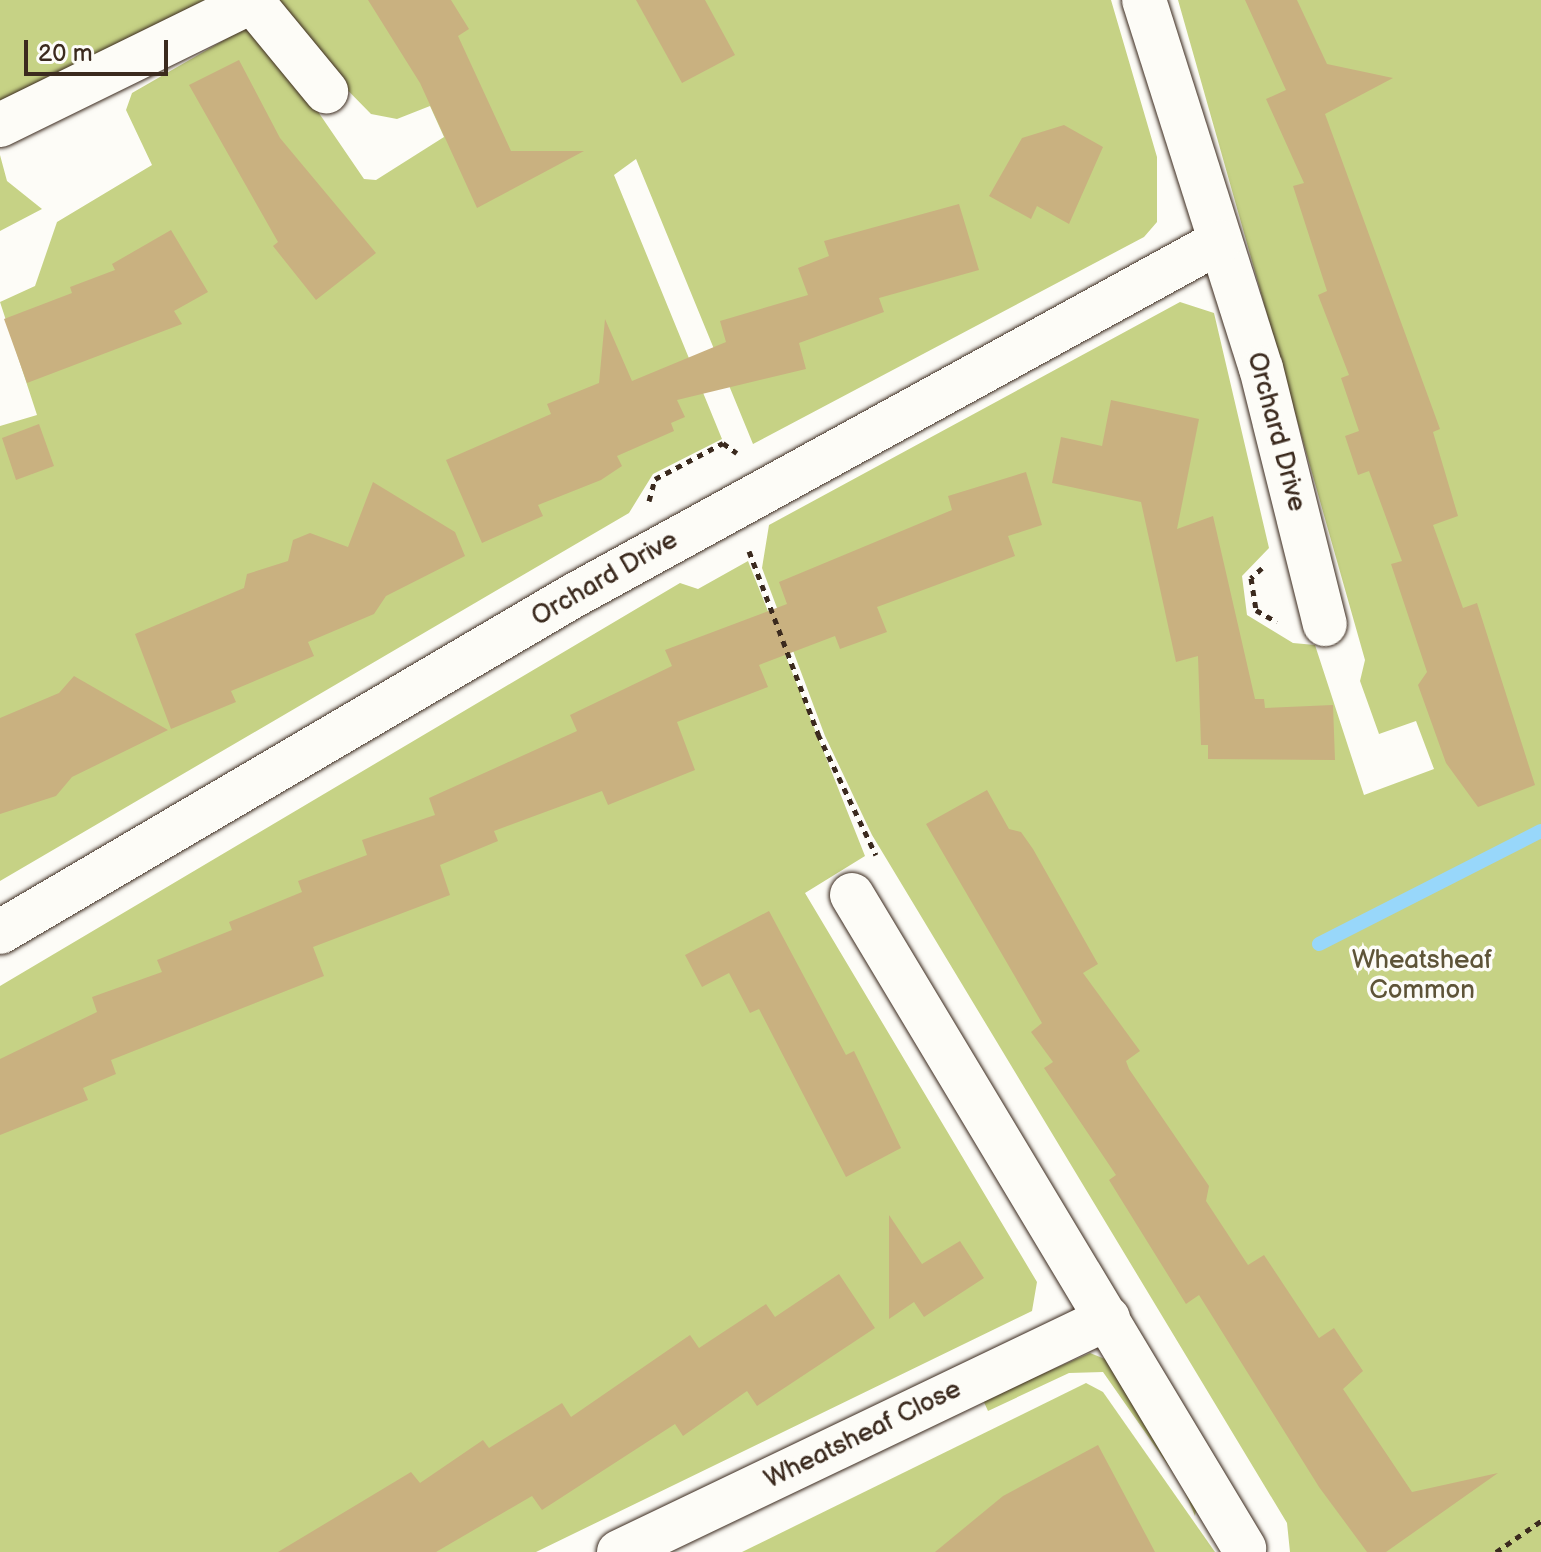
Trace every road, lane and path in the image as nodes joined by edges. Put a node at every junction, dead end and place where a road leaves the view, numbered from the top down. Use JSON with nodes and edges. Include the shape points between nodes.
{"nodes":[{"id":1,"x":1144,"y":0,"type":"edge"},
{"id":2,"x":255,"y":3,"type":"edge"},
{"id":3,"x":326,"y":91,"type":"dead end"},
{"id":4,"x":0,"y":125,"type":"edge"},
{"id":5,"x":1219,"y":242,"type":"junction"},
{"id":6,"x":751,"y":449,"type":"dead end"},
{"id":7,"x":645,"y":512,"type":"dead end"},
{"id":8,"x":756,"y":551,"type":"dead end"},
{"id":9,"x":738,"y":561,"type":"dead end"},
{"id":10,"x":1295,"y":594,"type":"junction"},
{"id":11,"x":852,"y":895,"type":"dead end"},
{"id":12,"x":0,"y":932,"type":"edge"},
{"id":13,"x":1108,"y":1318,"type":"junction"},
{"id":14,"x":1541,"y":1521,"type":"edge"},
{"id":15,"x":1244,"y":1548,"type":"dead end"},
{"id":16,"x":619,"y":1552,"type":"edge"},
{"id":17,"x":1496,"y":1552,"type":"edge"}],
"edges":[{"from":1,"to":5,"type":"street","name":"Orchard Drive"},
{"from":2,"to":3,"type":"street"},
{"from":2,"to":4,"type":"street"},
{"from":5,"to":10,"type":"street","name":"Orchard Drive","via":[[1261,368]]},
{"from":5,"to":12,"type":"street","name":"Orchard Drive","via":[[573,596]]},
{"from":6,"to":7,"type":"path","via":[[741,454],[723,443],[655,479]]},
{"from":8,"to":9,"type":"path"},
{"from":10,"to":10,"type":"path","via":[[1256,610],[1251,578]]},
{"from":11,"to":13,"type":"street"},
{"from":13,"to":15,"type":"street"},
{"from":13,"to":16,"type":"street","name":"Wheatsheaf Close"},
{"from":14,"to":17,"type":"path"}]}
